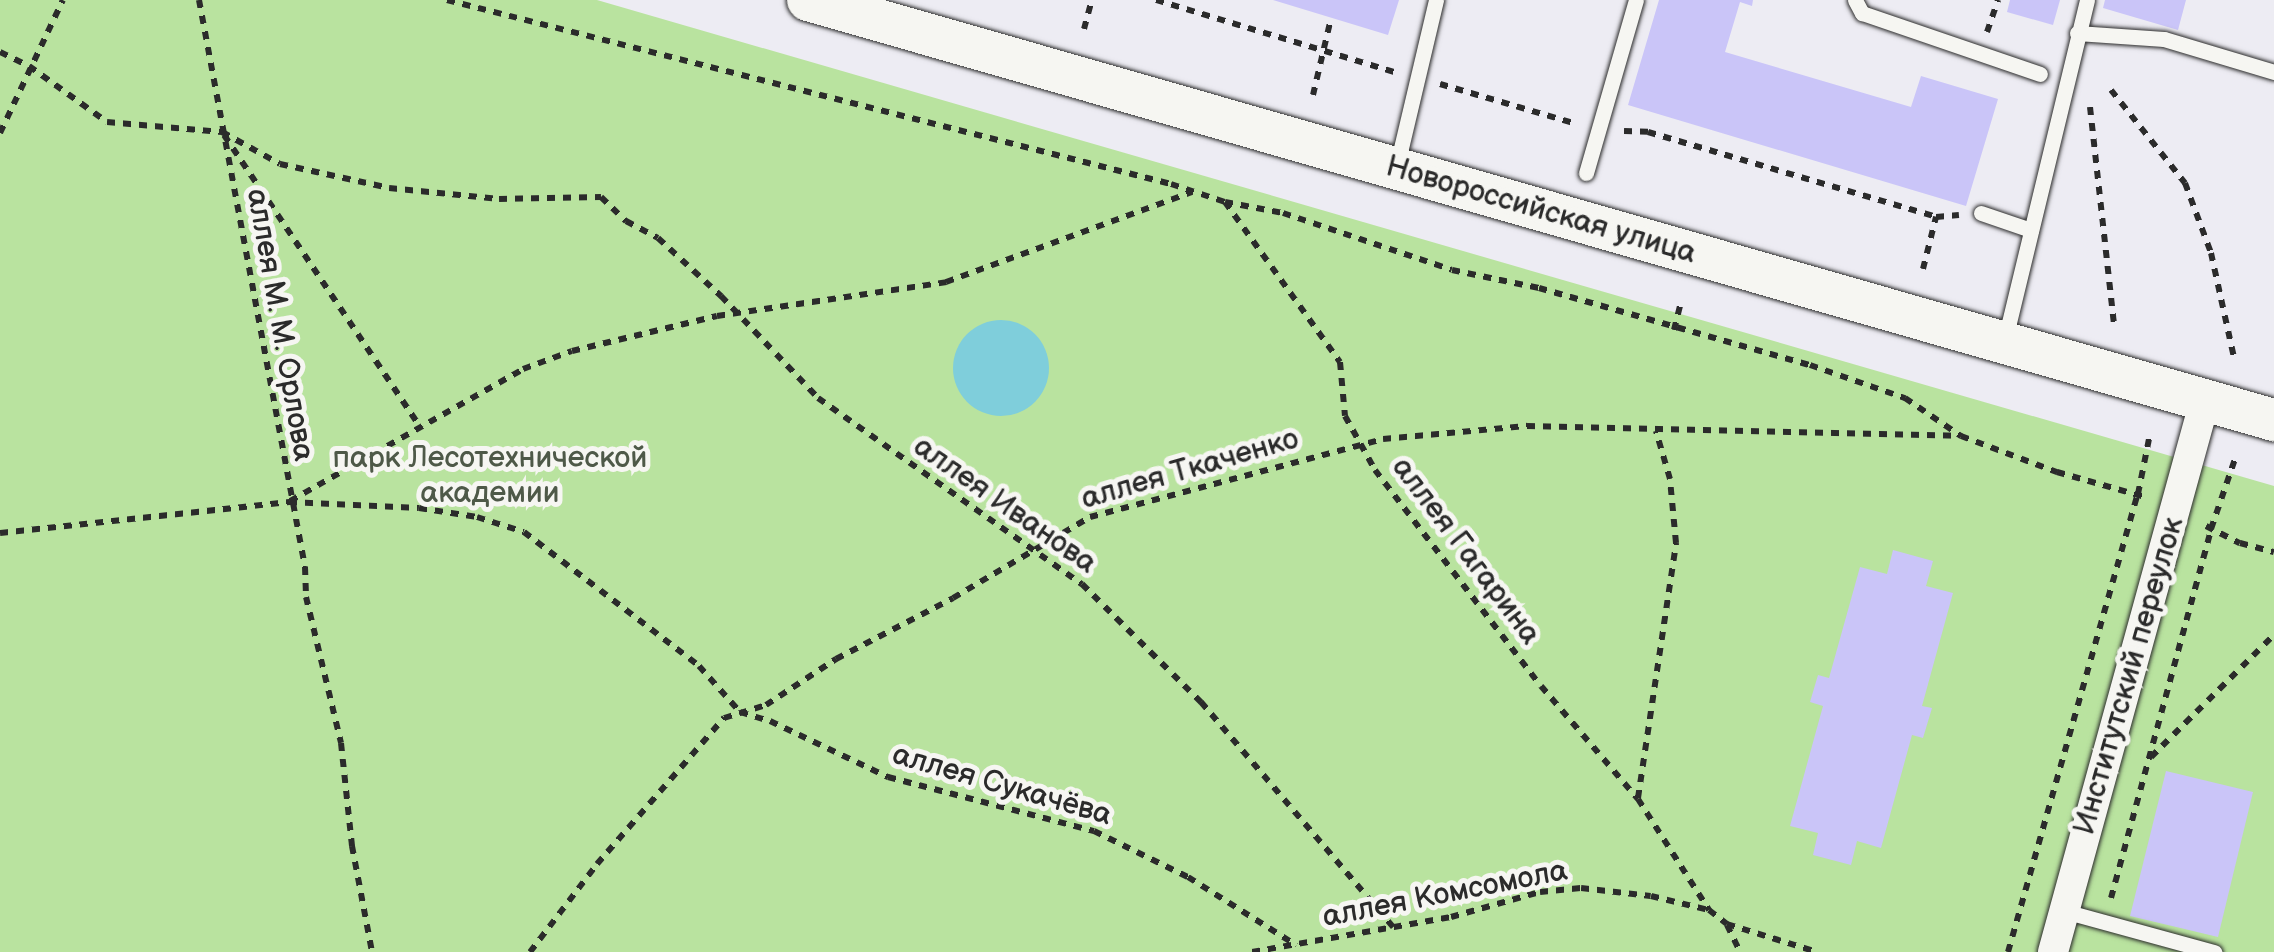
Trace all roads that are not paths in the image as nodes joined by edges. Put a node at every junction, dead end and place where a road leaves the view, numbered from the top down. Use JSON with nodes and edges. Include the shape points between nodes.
{"nodes":[{"id":1,"x":1436,"y":0,"type":"edge"},
{"id":2,"x":1636,"y":0,"type":"edge"},
{"id":3,"x":1855,"y":0,"type":"edge"},
{"id":4,"x":2086,"y":0,"type":"edge"},
{"id":5,"x":836,"y":4,"type":"edge"},
{"id":6,"x":2078,"y":33,"type":"junction"},
{"id":7,"x":2274,"y":72,"type":"edge"},
{"id":8,"x":2040,"y":74,"type":"dead end"},
{"id":9,"x":1396,"y":169,"type":"junction"},
{"id":10,"x":1586,"y":172,"type":"dead end"},
{"id":11,"x":1980,"y":214,"type":"road end"},
{"id":12,"x":2032,"y":230,"type":"junction"},
{"id":13,"x":2004,"y":343,"type":"junction"},
{"id":14,"x":2205,"y":400,"type":"junction"},
{"id":15,"x":2274,"y":420,"type":"edge"},
{"id":16,"x":2064,"y":911,"type":"junction"},
{"id":17,"x":2053,"y":952,"type":"edge"},
{"id":18,"x":2214,"y":952,"type":"edge"}],
"edges":[{"from":1,"to":9,"type":"lane"},
{"from":2,"to":10,"type":"lane"},
{"from":3,"to":8,"type":"lane","via":[[1862,14]]},
{"from":4,"to":6,"type":"lane"},
{"from":5,"to":9,"type":"main road","name":"Новороссийская улица"},
{"from":6,"to":7,"type":"lane","via":[[2164,39]]},
{"from":6,"to":12,"type":"lane"},
{"from":9,"to":13,"type":"main road","name":"Новороссийская улица"},
{"from":11,"to":12,"type":"lane"},
{"from":12,"to":13,"type":"lane"},
{"from":13,"to":14,"type":"main road","name":"Новороссийская улица"},
{"from":14,"to":15,"type":"main road","name":"Новороссийская улица"},
{"from":14,"to":16,"type":"street","name":"Институтский переулок"},
{"from":16,"to":17,"type":"street","name":"Институтский переулок"},
{"from":16,"to":18,"type":"lane"}]}
